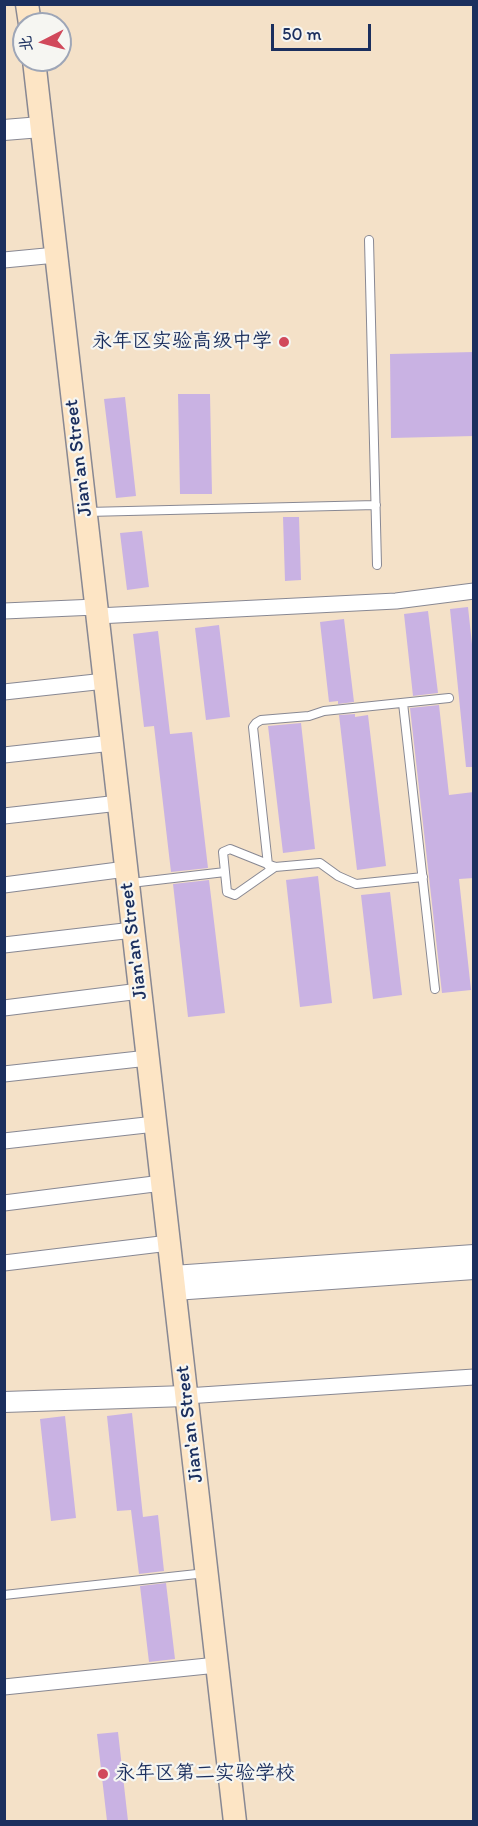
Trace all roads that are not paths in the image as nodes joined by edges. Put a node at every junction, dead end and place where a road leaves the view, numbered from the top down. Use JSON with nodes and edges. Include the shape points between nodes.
{"nodes":[{"id":1,"x":35,"y":72,"type":"edge"},
{"id":2,"x":41,"y":127,"type":"junction"},
{"id":3,"x":4,"y":130,"type":"edge"},
{"id":4,"x":369,"y":240,"type":"dead end"},
{"id":5,"x":56,"y":255,"type":"junction"},
{"id":6,"x":4,"y":260,"type":"edge"},
{"id":7,"x":376,"y":505,"type":"junction"},
{"id":8,"x":86,"y":512,"type":"junction"},
{"id":9,"x":377,"y":565,"type":"dead end"},
{"id":10,"x":474,"y":591,"type":"edge"},
{"id":11,"x":4,"y":611,"type":"edge"},
{"id":12,"x":97,"y":612,"type":"junction"},
{"id":13,"x":105,"y":681,"type":"junction"},
{"id":14,"x":4,"y":692,"type":"edge"},
{"id":15,"x":449,"y":698,"type":"dead end"},
{"id":16,"x":403,"y":703,"type":"junction"},
{"id":17,"x":112,"y":743,"type":"junction"},
{"id":18,"x":4,"y":756,"type":"edge"},
{"id":19,"x":119,"y":803,"type":"junction"},
{"id":20,"x":4,"y":816,"type":"edge"},
{"id":21,"x":272,"y":866,"type":"junction"},
{"id":22,"x":225,"y":872,"type":"junction"},
{"id":23,"x":127,"y":876,"type":"junction"},
{"id":24,"x":423,"y":877,"type":"junction"},
{"id":25,"x":4,"y":885,"type":"edge"},
{"id":26,"x":133,"y":930,"type":"junction"},
{"id":27,"x":4,"y":945,"type":"edge"},
{"id":28,"x":435,"y":989,"type":"dead end"},
{"id":29,"x":140,"y":991,"type":"junction"},
{"id":30,"x":4,"y":1008,"type":"edge"},
{"id":31,"x":148,"y":1058,"type":"junction"},
{"id":32,"x":4,"y":1074,"type":"edge"},
{"id":33,"x":155,"y":1124,"type":"junction"},
{"id":34,"x":4,"y":1142,"type":"edge"},
{"id":35,"x":162,"y":1183,"type":"junction"},
{"id":36,"x":4,"y":1203,"type":"edge"},
{"id":37,"x":169,"y":1244,"type":"junction"},
{"id":38,"x":474,"y":1255,"type":"edge"},
{"id":39,"x":4,"y":1263,"type":"edge"},
{"id":40,"x":474,"y":1269,"type":"edge"},
{"id":41,"x":173,"y":1283,"type":"junction"},
{"id":42,"x":474,"y":1377,"type":"edge"},
{"id":43,"x":186,"y":1396,"type":"junction"},
{"id":44,"x":4,"y":1402,"type":"edge"},
{"id":45,"x":207,"y":1573,"type":"junction"},
{"id":46,"x":4,"y":1595,"type":"edge"},
{"id":47,"x":217,"y":1665,"type":"junction"},
{"id":48,"x":4,"y":1687,"type":"edge"},
{"id":49,"x":235,"y":1821,"type":"edge"}],
"edges":[{"from":1,"to":2,"type":"main road","name":"Jian'an Street"},
{"from":2,"to":3,"type":"street"},
{"from":2,"to":5,"type":"main road","name":"Jian'an Street"},
{"from":4,"to":7,"type":"lane"},
{"from":5,"to":6,"type":"street"},
{"from":5,"to":8,"type":"main road","name":"Jian'an Street"},
{"from":7,"to":8,"type":"lane"},
{"from":7,"to":9,"type":"lane"},
{"from":8,"to":12,"type":"main road","name":"Jian'an Street"},
{"from":10,"to":12,"type":"street","via":[[396,600]]},
{"from":11,"to":12,"type":"street"},
{"from":12,"to":13,"type":"main road","name":"Jian'an Street"},
{"from":13,"to":14,"type":"street"},
{"from":13,"to":17,"type":"main road","name":"Jian'an Street"},
{"from":15,"to":16,"type":"lane"},
{"from":16,"to":21,"type":"lane","via":[[256,723],[253,727]]},
{"from":16,"to":24,"type":"lane"},
{"from":17,"to":18,"type":"street"},
{"from":17,"to":19,"type":"main road","name":"Jian'an Street"},
{"from":19,"to":20,"type":"street"},
{"from":19,"to":23,"type":"main road","name":"Jian'an Street"},
{"from":21,"to":22,"type":"lane","via":[[230,849],[223,852]]},
{"from":21,"to":22,"type":"lane","via":[[235,895],[227,892]]},
{"from":21,"to":24,"type":"lane","via":[[320,863],[356,885]]},
{"from":22,"to":23,"type":"lane"},
{"from":23,"to":25,"type":"street"},
{"from":23,"to":26,"type":"main road","name":"Jian'an Street"},
{"from":24,"to":28,"type":"lane"},
{"from":26,"to":27,"type":"street"},
{"from":26,"to":29,"type":"main road","name":"Jian'an Street"},
{"from":29,"to":30,"type":"street"},
{"from":29,"to":31,"type":"main road","name":"Jian'an Street"},
{"from":31,"to":32,"type":"street"},
{"from":31,"to":33,"type":"main road","name":"Jian'an Street"},
{"from":33,"to":34,"type":"street"},
{"from":33,"to":35,"type":"main road","name":"Jian'an Street"},
{"from":35,"to":36,"type":"street"},
{"from":35,"to":37,"type":"main road","name":"Jian'an Street"},
{"from":37,"to":39,"type":"street"},
{"from":37,"to":41,"type":"main road","name":"Jian'an Street"},
{"from":38,"to":41,"type":"street"},
{"from":40,"to":41,"type":"street"},
{"from":41,"to":43,"type":"main road","name":"Jian'an Street"},
{"from":42,"to":43,"type":"street"},
{"from":43,"to":44,"type":"street"},
{"from":43,"to":45,"type":"main road","name":"Jian'an Street"},
{"from":45,"to":46,"type":"lane"},
{"from":45,"to":47,"type":"main road","name":"Jian'an Street"},
{"from":47,"to":48,"type":"street"},
{"from":47,"to":49,"type":"main road","name":"Jian'an Street"}]}
